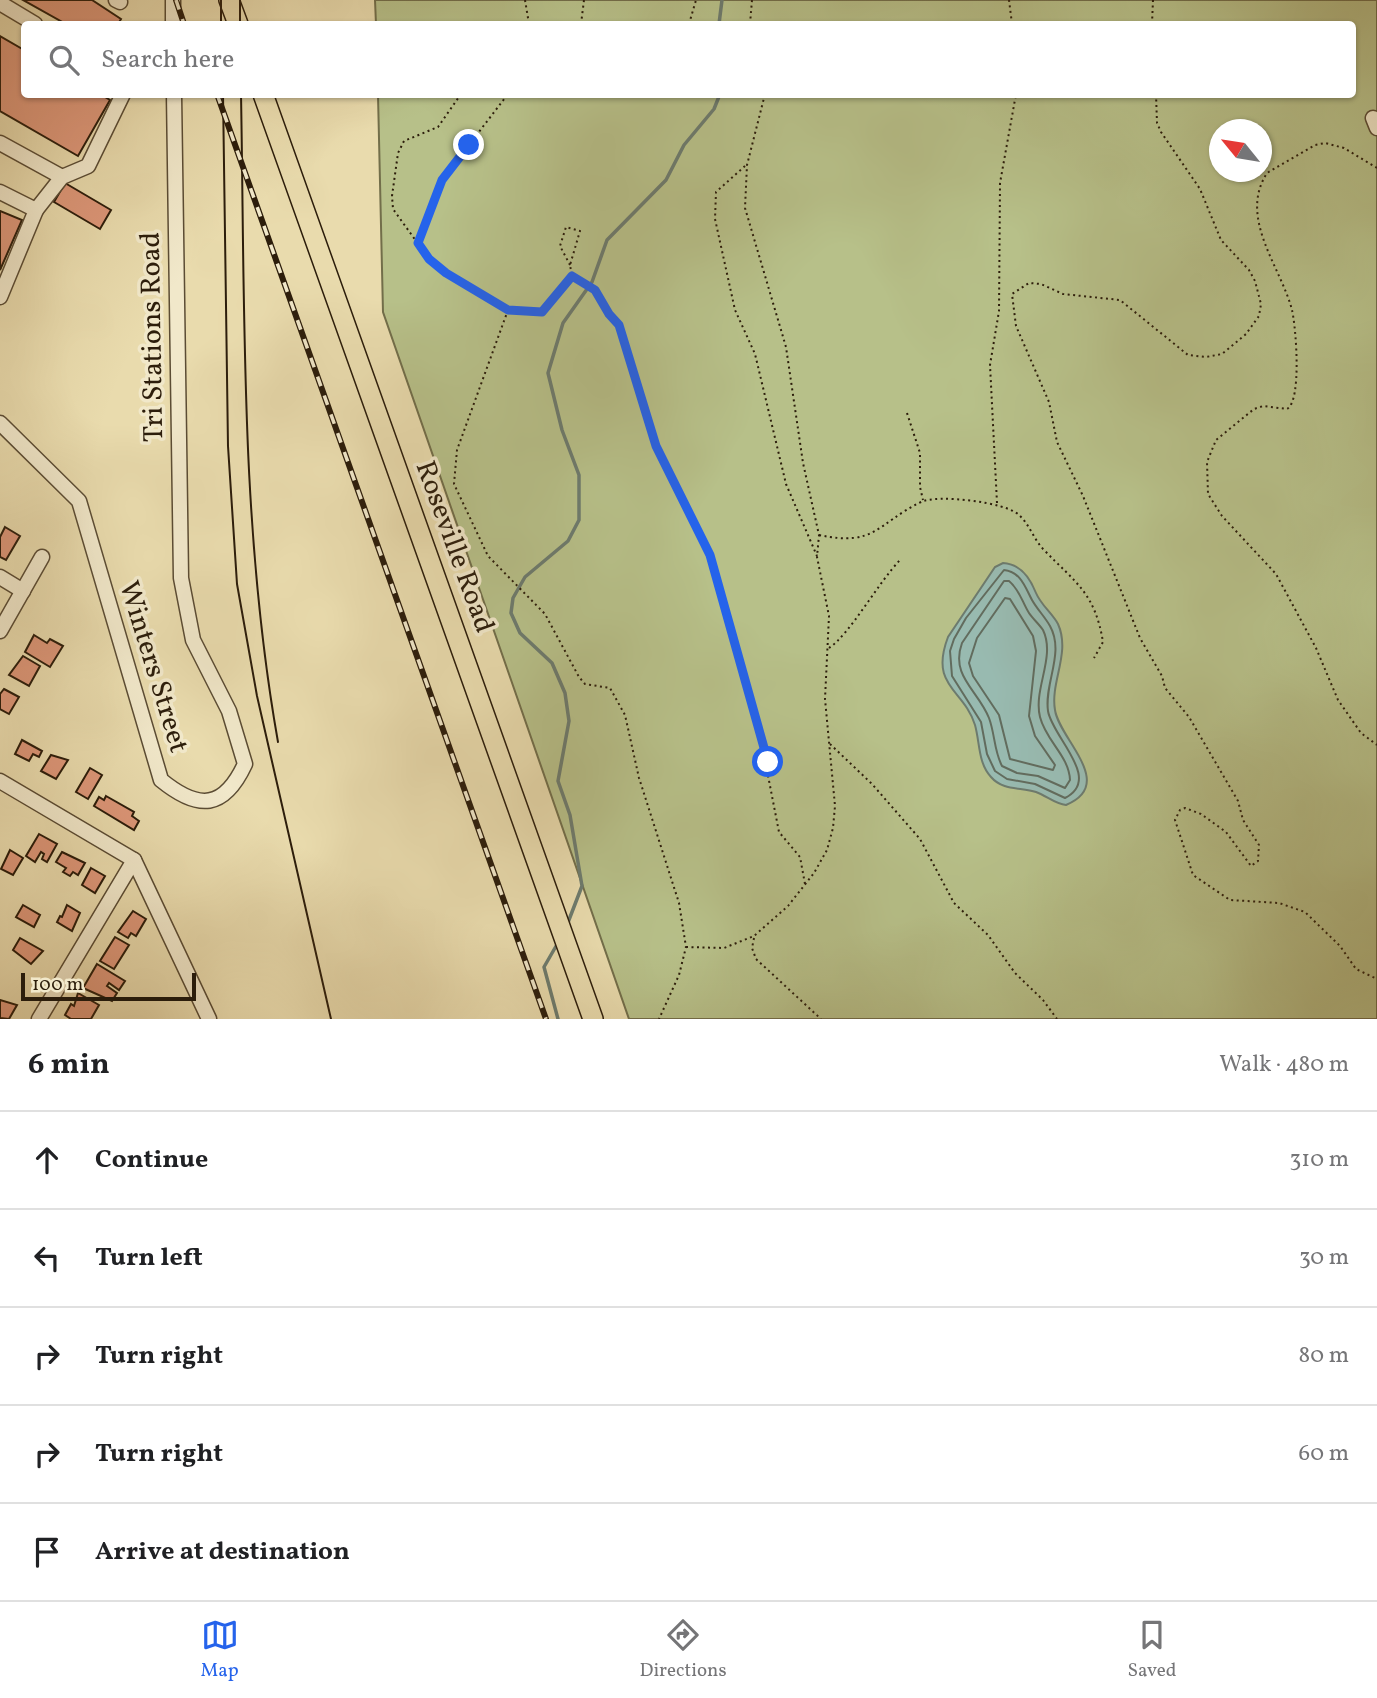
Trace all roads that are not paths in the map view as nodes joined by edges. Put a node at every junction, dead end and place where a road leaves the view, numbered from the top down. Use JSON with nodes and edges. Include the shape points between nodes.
{"nodes":[{"id":1,"x":173,"y":0,"type":"edge"},
{"id":2,"x":229,"y":0,"type":"edge"},
{"id":3,"x":0,"y":3,"type":"edge"},
{"id":4,"x":30,"y":21,"type":"edge"},
{"id":5,"x":173,"y":21,"type":"edge"},
{"id":6,"x":237,"y":21,"type":"edge"},
{"id":7,"x":121,"y":98,"type":"edge"},
{"id":8,"x":174,"y":98,"type":"edge"},
{"id":9,"x":264,"y":98,"type":"edge"},
{"id":10,"x":0,"y":143,"type":"edge"},
{"id":11,"x":62,"y":177,"type":"junction"},
{"id":12,"x":0,"y":192,"type":"edge"},
{"id":13,"x":36,"y":210,"type":"junction"},
{"id":14,"x":0,"y":297,"type":"edge"},
{"id":15,"x":0,"y":423,"type":"edge"},
{"id":16,"x":42,"y":557,"type":"dead end"},
{"id":17,"x":0,"y":577,"type":"edge"},
{"id":18,"x":181,"y":578,"type":"joint"},
{"id":19,"x":23,"y":590,"type":"junction"},
{"id":20,"x":0,"y":631,"type":"edge"},
{"id":21,"x":0,"y":781,"type":"edge"},
{"id":22,"x":134,"y":860,"type":"junction"},
{"id":23,"x":39,"y":1019,"type":"edge"},
{"id":24,"x":209,"y":1019,"type":"edge"},
{"id":25,"x":593,"y":1019,"type":"edge"}],
"edges":[{"from":1,"to":5,"type":"street"},
{"from":2,"to":6,"type":"main road"},
{"from":3,"to":4,"type":"street"},
{"from":7,"to":11,"type":"street","via":[[88,166]]},
{"from":8,"to":18,"type":"street","name":"Tri Stations Road"},
{"from":9,"to":25,"type":"main road","name":"Roseville Road"},
{"from":10,"to":11,"type":"street"},
{"from":11,"to":13,"type":"street"},
{"from":12,"to":13,"type":"street"},
{"from":13,"to":14,"type":"street"},
{"from":15,"to":18,"type":"street","name":"Winters Street","via":[[79,501],[162,780],[182,797],[219,799],[236,784],[245,764],[229,711],[193,640]]},
{"from":16,"to":19,"type":"street"},
{"from":17,"to":19,"type":"street"},
{"from":19,"to":20,"type":"street"},
{"from":21,"to":22,"type":"street"},
{"from":22,"to":23,"type":"street"},
{"from":22,"to":24,"type":"street"}]}
